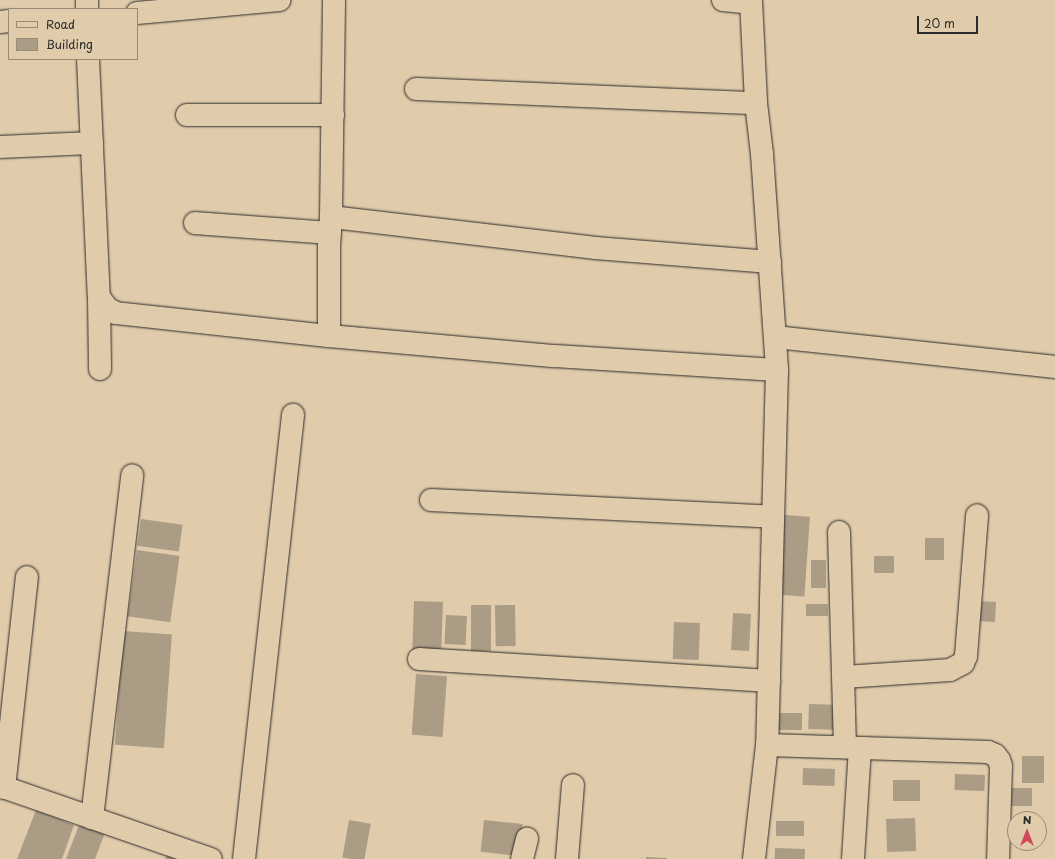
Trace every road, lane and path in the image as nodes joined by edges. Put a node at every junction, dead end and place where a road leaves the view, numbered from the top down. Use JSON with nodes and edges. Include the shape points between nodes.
{"nodes":[{"id":1,"x":279,"y":0,"type":"edge"},
{"id":2,"x":334,"y":0,"type":"edge"},
{"id":3,"x":723,"y":0,"type":"edge"},
{"id":4,"x":241,"y":2,"type":"edge"},
{"id":5,"x":751,"y":2,"type":"edge"},
{"id":6,"x":138,"y":13,"type":"edge"},
{"id":7,"x":88,"y":60,"type":"edge"},
{"id":8,"x":416,"y":89,"type":"dead end"},
{"id":9,"x":756,"y":103,"type":"junction"},
{"id":10,"x":187,"y":115,"type":"dead end"},
{"id":11,"x":333,"y":115,"type":"junction"},
{"id":12,"x":92,"y":143,"type":"junction"},
{"id":13,"x":0,"y":147,"type":"edge"},
{"id":14,"x":195,"y":223,"type":"dead end"},
{"id":15,"x":331,"y":225,"type":"junction"},
{"id":16,"x":770,"y":262,"type":"junction"},
{"id":17,"x":99,"y":297,"type":"junction"},
{"id":18,"x":329,"y":336,"type":"junction"},
{"id":19,"x":775,"y":337,"type":"junction"},
{"id":20,"x":1055,"y":367,"type":"edge"},
{"id":21,"x":100,"y":369,"type":"dead end"},
{"id":22,"x":777,"y":370,"type":"junction"},
{"id":23,"x":293,"y":415,"type":"dead end"},
{"id":24,"x":132,"y":475,"type":"dead end"},
{"id":25,"x":431,"y":500,"type":"dead end"},
{"id":26,"x":977,"y":516,"type":"dead end"},
{"id":27,"x":773,"y":517,"type":"junction"},
{"id":28,"x":839,"y":532,"type":"dead end"},
{"id":29,"x":27,"y":577,"type":"dead end"},
{"id":30,"x":419,"y":659,"type":"dead end"},
{"id":31,"x":844,"y":677,"type":"junction"},
{"id":32,"x":769,"y":681,"type":"junction"},
{"id":33,"x":767,"y":745,"type":"junction"},
{"id":34,"x":852,"y":747,"type":"junction"},
{"id":35,"x":573,"y":785,"type":"dead end"},
{"id":36,"x":2,"y":787,"type":"edge"},
{"id":37,"x":92,"y":818,"type":"junction"},
{"id":38,"x":845,"y":857,"type":"edge"},
{"id":39,"x":211,"y":859,"type":"edge"},
{"id":40,"x":244,"y":859,"type":"edge"},
{"id":41,"x":567,"y":859,"type":"edge"},
{"id":42,"x":754,"y":859,"type":"edge"},
{"id":43,"x":998,"y":859,"type":"edge"}],
"edges":[{"from":1,"to":4,"type":"street"},
{"from":2,"to":11,"type":"street"},
{"from":3,"to":5,"type":"street"},
{"from":4,"to":6,"type":"street"},
{"from":5,"to":9,"type":"street"},
{"from":7,"to":12,"type":"street"},
{"from":8,"to":9,"type":"street"},
{"from":9,"to":16,"type":"street"},
{"from":10,"to":11,"type":"street"},
{"from":11,"to":15,"type":"street"},
{"from":12,"to":13,"type":"street"},
{"from":12,"to":17,"type":"street"},
{"from":14,"to":15,"type":"street"},
{"from":15,"to":16,"type":"street"},
{"from":15,"to":18,"type":"street"},
{"from":16,"to":19,"type":"street"},
{"from":17,"to":18,"type":"street","via":[[107,308],[116,313]]},
{"from":17,"to":21,"type":"street"},
{"from":18,"to":22,"type":"street","via":[[555,356]]},
{"from":19,"to":20,"type":"street"},
{"from":19,"to":22,"type":"street"},
{"from":22,"to":27,"type":"street"},
{"from":23,"to":40,"type":"street"},
{"from":24,"to":37,"type":"street"},
{"from":25,"to":27,"type":"street"},
{"from":26,"to":31,"type":"street","via":[[966,656],[963,663],[950,670]]},
{"from":27,"to":32,"type":"street"},
{"from":28,"to":31,"type":"street"},
{"from":29,"to":36,"type":"street"},
{"from":30,"to":32,"type":"street"},
{"from":31,"to":34,"type":"street"},
{"from":32,"to":33,"type":"street"},
{"from":33,"to":34,"type":"street"},
{"from":33,"to":42,"type":"street"},
{"from":34,"to":38,"type":"street"},
{"from":34,"to":43,"type":"street","via":[[995,754],[1001,766]]},
{"from":35,"to":41,"type":"street"},
{"from":36,"to":37,"type":"street"},
{"from":37,"to":39,"type":"street"}]}
